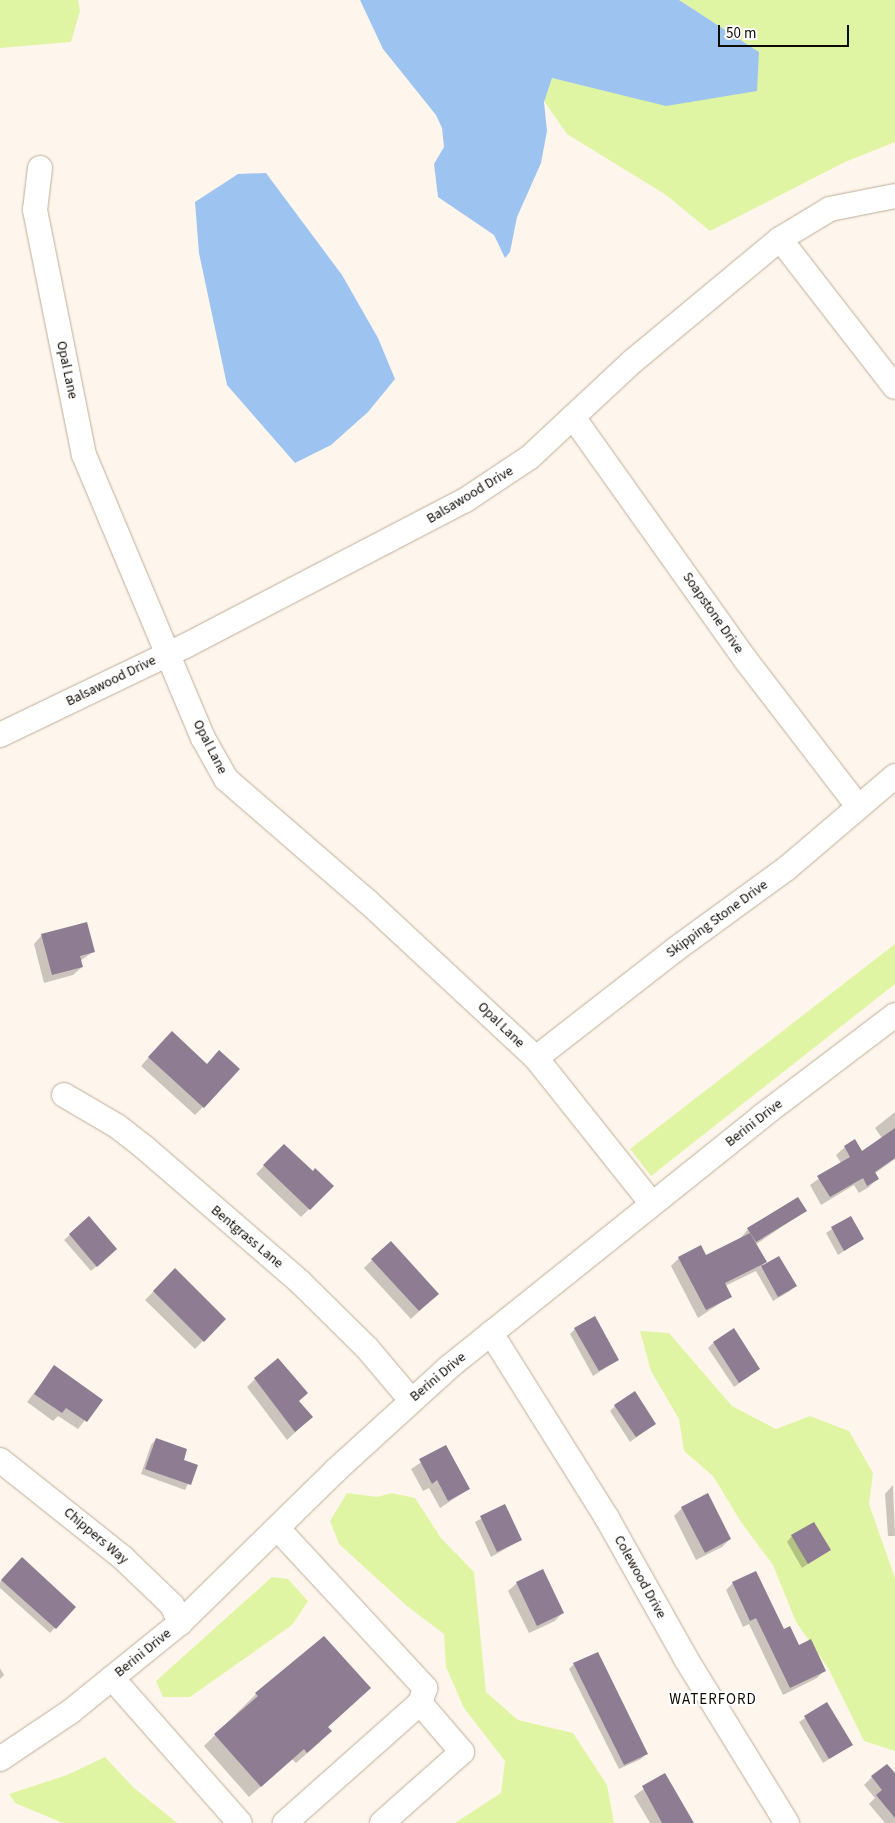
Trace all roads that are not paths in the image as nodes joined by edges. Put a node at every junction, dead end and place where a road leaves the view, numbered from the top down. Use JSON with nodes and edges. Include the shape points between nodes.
{"nodes":[{"id":1,"x":40,"y":168,"type":"dead end"},
{"id":2,"x":895,"y":196,"type":"edge"},
{"id":3,"x":780,"y":239,"type":"junction"},
{"id":4,"x":895,"y":387,"type":"edge"},
{"id":5,"x":573,"y":417,"type":"junction"},
{"id":6,"x":167,"y":654,"type":"junction"},
{"id":7,"x":0,"y":735,"type":"edge"},
{"id":8,"x":895,"y":776,"type":"edge"},
{"id":9,"x":857,"y":805,"type":"junction"},
{"id":10,"x":895,"y":1015,"type":"edge"},
{"id":11,"x":536,"y":1058,"type":"junction"},
{"id":12,"x":64,"y":1095,"type":"dead end"},
{"id":13,"x":652,"y":1204,"type":"junction"},
{"id":14,"x":492,"y":1333,"type":"junction"},
{"id":15,"x":411,"y":1400,"type":"junction"},
{"id":16,"x":0,"y":1460,"type":"edge"},
{"id":17,"x":278,"y":1529,"type":"junction"},
{"id":18,"x":180,"y":1623,"type":"junction"},
{"id":19,"x":112,"y":1678,"type":"junction"},
{"id":20,"x":420,"y":1703,"type":"junction"},
{"id":21,"x":0,"y":1758,"type":"edge"},
{"id":22,"x":240,"y":1823,"type":"edge"},
{"id":23,"x":285,"y":1823,"type":"edge"},
{"id":24,"x":382,"y":1823,"type":"edge"},
{"id":25,"x":787,"y":1823,"type":"edge"}],
"edges":[{"from":1,"to":6,"type":"street","name":"Opal Lane","via":[[35,210],[84,455]]},
{"from":2,"to":3,"type":"street","name":"Balsawood Drive","via":[[830,208]]},
{"from":3,"to":4,"type":"street"},
{"from":3,"to":5,"type":"street","name":"Balsawood Drive","via":[[648,348]]},
{"from":5,"to":6,"type":"street","name":"Balsawood Drive","via":[[530,457],[464,501]]},
{"from":5,"to":9,"type":"street","name":"Soapstone Drive","via":[[745,659]]},
{"from":6,"to":7,"type":"street","name":"Balsawood Drive"},
{"from":6,"to":11,"type":"street","name":"Opal Lane","via":[[203,738],[226,779],[382,915]]},
{"from":8,"to":9,"type":"street","name":"Skipping Stone Drive"},
{"from":9,"to":11,"type":"street","name":"Skipping Stone Drive","via":[[787,868]]},
{"from":10,"to":13,"type":"street","name":"Berini Drive"},
{"from":11,"to":13,"type":"street","name":"Opal Lane"},
{"from":12,"to":15,"type":"street","name":"Bentgrass Lane","via":[[117,1126],[145,1148],[300,1282],[368,1348]]},
{"from":13,"to":14,"type":"street","name":"Berini Drive"},
{"from":14,"to":15,"type":"street","name":"Berini Drive"},
{"from":14,"to":25,"type":"street","name":"Colewood Drive","via":[[607,1518],[686,1658]]},
{"from":15,"to":17,"type":"street","name":"Berini Drive"},
{"from":16,"to":18,"type":"street","name":"Chippers Way","via":[[123,1558],[172,1605]]},
{"from":17,"to":18,"type":"street","name":"Berini Drive"},
{"from":17,"to":20,"type":"street","via":[[424,1688]]},
{"from":18,"to":19,"type":"street","name":"Berini Drive"},
{"from":19,"to":21,"type":"street","name":"Berini Drive","via":[[40,1734]]},
{"from":19,"to":22,"type":"street"},
{"from":20,"to":23,"type":"street"},
{"from":20,"to":24,"type":"street","via":[[462,1752]]}]}
